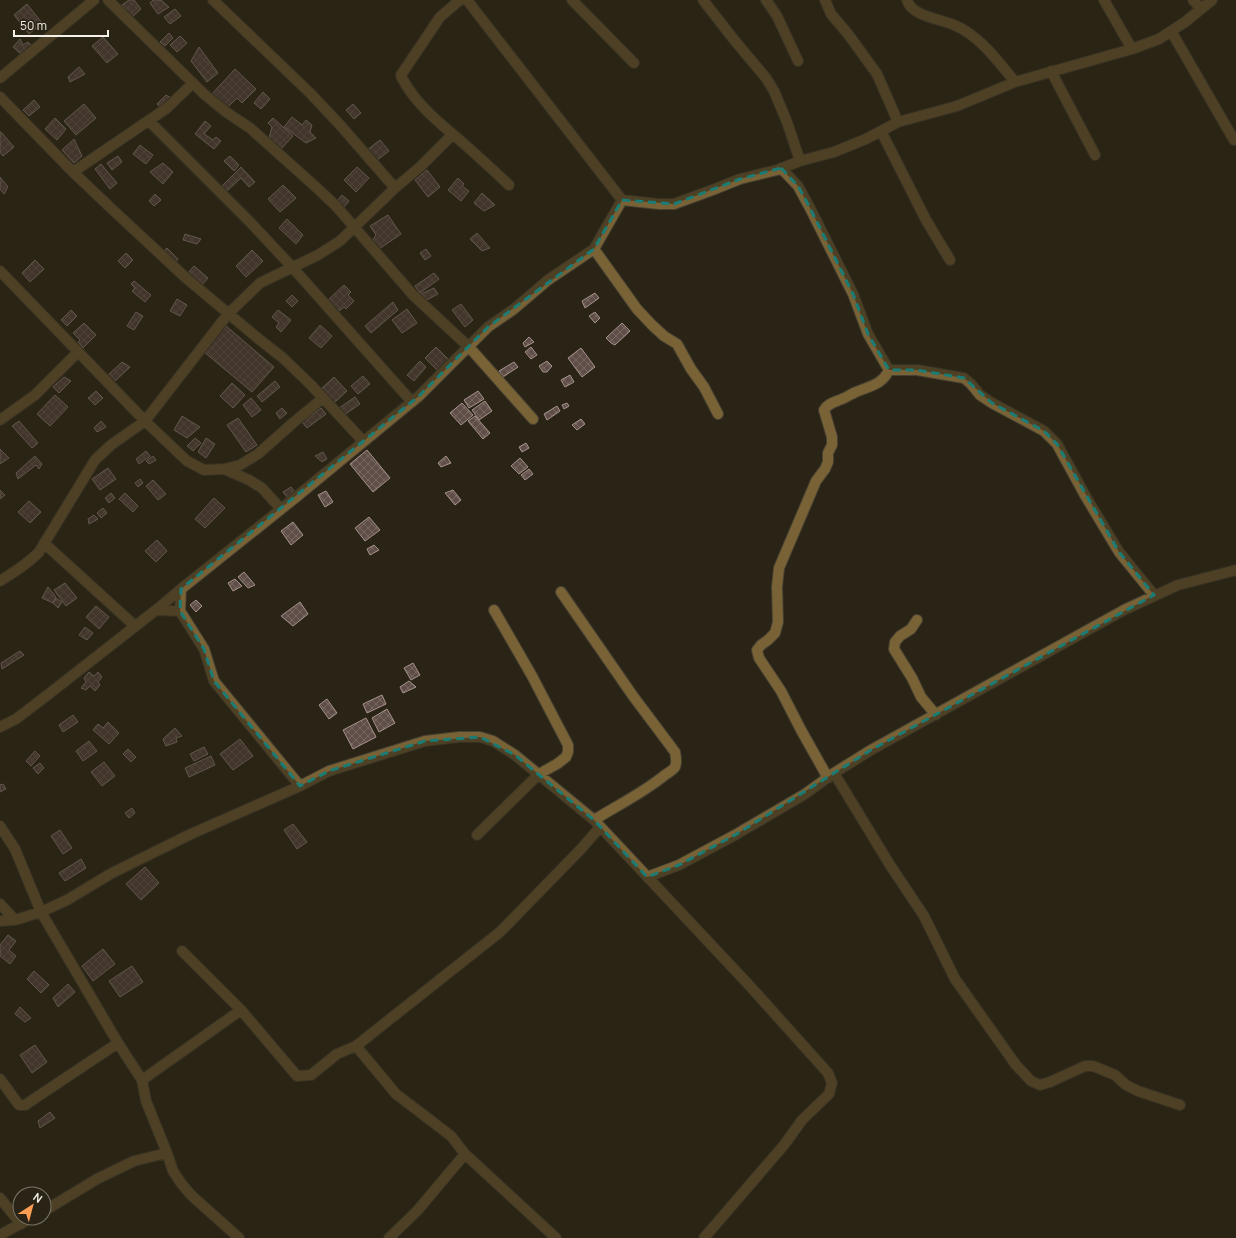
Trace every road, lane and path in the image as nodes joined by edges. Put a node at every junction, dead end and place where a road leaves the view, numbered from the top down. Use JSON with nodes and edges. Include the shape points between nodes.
{"nodes":[{"id":1,"x":94,"y":0,"type":"edge"},
{"id":2,"x":108,"y":0,"type":"edge"},
{"id":3,"x":213,"y":0,"type":"edge"},
{"id":4,"x":460,"y":0,"type":"edge"},
{"id":5,"x":468,"y":0,"type":"edge"},
{"id":6,"x":572,"y":0,"type":"edge"},
{"id":7,"x":703,"y":0,"type":"edge"},
{"id":8,"x":766,"y":0,"type":"edge"},
{"id":9,"x":825,"y":0,"type":"edge"},
{"id":10,"x":907,"y":0,"type":"edge"},
{"id":11,"x":1104,"y":0,"type":"edge"},
{"id":12,"x":1193,"y":0,"type":"edge"},
{"id":13,"x":1212,"y":0,"type":"edge"},
{"id":14,"x":1200,"y":9,"type":"junction"},
{"id":15,"x":1171,"y":31,"type":"junction"},
{"id":16,"x":1132,"y":49,"type":"junction"},
{"id":17,"x":798,"y":60,"type":"dead end"},
{"id":18,"x":634,"y":63,"type":"dead end"},
{"id":19,"x":1051,"y":71,"type":"junction"},
{"id":20,"x":0,"y":78,"type":"edge"},
{"id":21,"x":1015,"y":82,"type":"junction"},
{"id":22,"x":193,"y":83,"type":"junction"},
{"id":23,"x":0,"y":97,"type":"edge"},
{"id":24,"x":149,"y":121,"type":"junction"},
{"id":25,"x":898,"y":122,"type":"junction"},
{"id":26,"x":881,"y":131,"type":"junction"},
{"id":27,"x":452,"y":136,"type":"junction"},
{"id":28,"x":1234,"y":140,"type":"dead end"},
{"id":29,"x":1095,"y":156,"type":"dead end"},
{"id":30,"x":800,"y":161,"type":"junction"},
{"id":31,"x":781,"y":168,"type":"junction"},
{"id":32,"x":73,"y":172,"type":"junction"},
{"id":33,"x":509,"y":185,"type":"dead end"},
{"id":34,"x":395,"y":188,"type":"junction"},
{"id":35,"x":622,"y":200,"type":"junction"},
{"id":36,"x":354,"y":228,"type":"junction"},
{"id":37,"x":594,"y":249,"type":"junction"},
{"id":38,"x":950,"y":260,"type":"dead end"},
{"id":39,"x":293,"y":268,"type":"junction"},
{"id":40,"x":0,"y":271,"type":"edge"},
{"id":41,"x":228,"y":314,"type":"junction"},
{"id":42,"x":469,"y":347,"type":"junction"},
{"id":43,"x":78,"y":352,"type":"junction"},
{"id":44,"x":889,"y":370,"type":"junction"},
{"id":45,"x":324,"y":398,"type":"junction"},
{"id":46,"x":412,"y":402,"type":"junction"},
{"id":47,"x":718,"y":414,"type":"dead end"},
{"id":48,"x":533,"y":419,"type":"dead end"},
{"id":49,"x":0,"y":420,"type":"edge"},
{"id":50,"x":145,"y":421,"type":"junction"},
{"id":51,"x":363,"y":441,"type":"junction"},
{"id":52,"x":224,"y":469,"type":"junction"},
{"id":53,"x":281,"y":510,"type":"junction"},
{"id":54,"x":44,"y":543,"type":"junction"},
{"id":55,"x":1236,"y":570,"type":"edge"},
{"id":56,"x":0,"y":581,"type":"edge"},
{"id":57,"x":181,"y":589,"type":"junction"},
{"id":58,"x":561,"y":592,"type":"dead end"},
{"id":59,"x":1154,"y":595,"type":"junction"},
{"id":60,"x":156,"y":610,"type":"junction"},
{"id":61,"x":494,"y":610,"type":"dead end"},
{"id":62,"x":180,"y":611,"type":"junction"},
{"id":63,"x":917,"y":620,"type":"dead end"},
{"id":64,"x":135,"y":626,"type":"junction"},
{"id":65,"x":936,"y":715,"type":"junction"},
{"id":66,"x":0,"y":728,"type":"edge"},
{"id":67,"x":539,"y":774,"type":"junction"},
{"id":68,"x":831,"y":775,"type":"junction"},
{"id":69,"x":300,"y":786,"type":"junction"},
{"id":70,"x":597,"y":823,"type":"junction"},
{"id":71,"x":0,"y":826,"type":"edge"},
{"id":72,"x":477,"y":835,"type":"dead end"},
{"id":73,"x":647,"y":877,"type":"junction"},
{"id":74,"x":0,"y":904,"type":"edge"},
{"id":75,"x":41,"y":912,"type":"junction"},
{"id":76,"x":15,"y":920,"type":"junction"},
{"id":77,"x":0,"y":921,"type":"edge"},
{"id":78,"x":182,"y":951,"type":"dead end"},
{"id":79,"x":241,"y":1010,"type":"junction"},
{"id":80,"x":118,"y":1043,"type":"junction"},
{"id":81,"x":356,"y":1046,"type":"junction"},
{"id":82,"x":0,"y":1079,"type":"edge"},
{"id":83,"x":142,"y":1080,"type":"junction"},
{"id":84,"x":1180,"y":1105,"type":"dead end"},
{"id":85,"x":167,"y":1153,"type":"junction"},
{"id":86,"x":465,"y":1154,"type":"junction"},
{"id":87,"x":0,"y":1198,"type":"edge"},
{"id":88,"x":52,"y":1206,"type":"edge"},
{"id":89,"x":12,"y":1214,"type":"edge"},
{"id":90,"x":16,"y":1226,"type":"edge"},
{"id":91,"x":0,"y":1235,"type":"edge"},
{"id":92,"x":550,"y":1236,"type":"edge"},
{"id":93,"x":239,"y":1238,"type":"edge"},
{"id":94,"x":389,"y":1238,"type":"edge"},
{"id":95,"x":704,"y":1238,"type":"edge"}],
"edges":[{"from":1,"to":20,"type":"street"},
{"from":2,"to":22,"type":"street"},
{"from":3,"to":34,"type":"street","via":[[310,93]]},
{"from":4,"to":27,"type":"street","via":[[440,17],[402,75],[418,102]]},
{"from":5,"to":35,"type":"street"},
{"from":6,"to":18,"type":"street"},
{"from":7,"to":30,"type":"street","via":[[774,91]]},
{"from":8,"to":17,"type":"street","via":[[777,16]]},
{"from":9,"to":25,"type":"street","via":[[832,14],[877,74]]},
{"from":10,"to":21,"type":"street","via":[[915,12],[967,31],[993,55]]},
{"from":11,"to":16,"type":"street"},
{"from":12,"to":14,"type":"street"},
{"from":13,"to":14,"type":"street"},
{"from":14,"to":15,"type":"street"},
{"from":15,"to":16,"type":"street","via":[[1159,39]]},
{"from":15,"to":28,"type":"street"},
{"from":16,"to":19,"type":"street"},
{"from":19,"to":21,"type":"street"},
{"from":19,"to":29,"type":"street"},
{"from":21,"to":25,"type":"street","via":[[957,106]]},
{"from":22,"to":24,"type":"street"},
{"from":22,"to":36,"type":"street","via":[[226,112],[250,128],[317,188]]},
{"from":23,"to":32,"type":"street"},
{"from":24,"to":32,"type":"street"},
{"from":24,"to":39,"type":"street"},
{"from":25,"to":26,"type":"street"},
{"from":26,"to":30,"type":"street","via":[[834,152]]},
{"from":26,"to":38,"type":"street","via":[[926,220]]},
{"from":27,"to":33,"type":"street"},
{"from":27,"to":34,"type":"street"},
{"from":30,"to":31,"type":"street"},
{"from":31,"to":35,"type":"street","via":[[740,178],[674,204]]},
{"from":31,"to":44,"type":"street","via":[[798,186],[810,208],[853,294],[868,334]]},
{"from":32,"to":41,"type":"street"},
{"from":34,"to":36,"type":"street"},
{"from":35,"to":37,"type":"street"},
{"from":36,"to":39,"type":"street","via":[[340,241]]},
{"from":36,"to":42,"type":"street","via":[[413,294]]},
{"from":37,"to":42,"type":"street","via":[[548,280],[488,327]]},
{"from":37,"to":47,"type":"street","via":[[637,310],[664,336],[677,344]]},
{"from":39,"to":41,"type":"street","via":[[260,284]]},
{"from":39,"to":46,"type":"street"},
{"from":40,"to":43,"type":"street"},
{"from":41,"to":45,"type":"street","via":[[283,358]]},
{"from":41,"to":50,"type":"street"},
{"from":42,"to":46,"type":"street"},
{"from":42,"to":48,"type":"street"},
{"from":43,"to":49,"type":"street","via":[[35,395]]},
{"from":43,"to":50,"type":"street"},
{"from":44,"to":59,"type":"street","via":[[917,370],[964,378],[980,395],[992,403],[1044,431],[1057,444],[1119,552]]},
{"from":44,"to":68,"type":"street","via":[[878,384],[827,405],[824,410],[832,437],[828,462],[816,481],[779,568],[778,622],[775,633],[757,650],[759,658],[781,691],[800,730]]},
{"from":45,"to":51,"type":"street"},
{"from":45,"to":52,"type":"street","via":[[258,454],[240,465]]},
{"from":46,"to":51,"type":"street"},
{"from":50,"to":52,"type":"street","via":[[187,461],[204,470]]},
{"from":50,"to":54,"type":"street","via":[[95,460]]},
{"from":51,"to":53,"type":"street"},
{"from":52,"to":53,"type":"street","via":[[262,488]]},
{"from":53,"to":57,"type":"street"},
{"from":54,"to":56,"type":"street","via":[[32,559]]},
{"from":54,"to":64,"type":"street"},
{"from":55,"to":59,"type":"street","via":[[1178,585]]},
{"from":57,"to":60,"type":"street"},
{"from":57,"to":62,"type":"street"},
{"from":58,"to":70,"type":"street","via":[[675,752],[675,768],[643,792],[622,802]]},
{"from":59,"to":65,"type":"street"},
{"from":60,"to":62,"type":"street"},
{"from":60,"to":64,"type":"street"},
{"from":61,"to":67,"type":"street","via":[[568,745],[566,758]]},
{"from":62,"to":69,"type":"street","via":[[204,649],[214,681]]},
{"from":63,"to":65,"type":"street","via":[[911,629],[895,642],[894,649],[921,697]]},
{"from":64,"to":66,"type":"street"},
{"from":65,"to":68,"type":"street"},
{"from":67,"to":69,"type":"street","via":[[493,741],[480,737],[459,737],[425,741],[329,771]]},
{"from":67,"to":70,"type":"street"},
{"from":67,"to":72,"type":"street"},
{"from":68,"to":73,"type":"street","via":[[806,794],[721,843],[679,865]]},
{"from":68,"to":84,"type":"street","via":[[924,916],[955,979],[1016,1065],[1031,1081],[1040,1085],[1085,1066],[1093,1066],[1115,1075],[1138,1091]]},
{"from":69,"to":75,"type":"street","via":[[190,834]]},
{"from":70,"to":73,"type":"street"},
{"from":70,"to":81,"type":"street","via":[[581,849],[500,932]]},
{"from":71,"to":75,"type":"street","via":[[15,849]]},
{"from":73,"to":95,"type":"street","via":[[811,1053],[828,1073],[832,1083],[829,1094],[802,1120],[784,1145]]},
{"from":74,"to":76,"type":"street"},
{"from":75,"to":76,"type":"street"},
{"from":75,"to":80,"type":"street"},
{"from":76,"to":77,"type":"street"},
{"from":78,"to":79,"type":"street"},
{"from":79,"to":81,"type":"street","via":[[297,1076],[311,1075],[338,1054]]},
{"from":79,"to":83,"type":"street"},
{"from":80,"to":82,"type":"street","via":[[25,1105],[19,1105]]},
{"from":80,"to":83,"type":"street"},
{"from":81,"to":86,"type":"street","via":[[396,1094],[451,1136]]},
{"from":83,"to":85,"type":"street","via":[[146,1101]]},
{"from":85,"to":88,"type":"street","via":[[134,1161],[97,1179]]},
{"from":85,"to":93,"type":"street","via":[[173,1170],[186,1189]]},
{"from":86,"to":92,"type":"street"},
{"from":86,"to":94,"type":"street"},
{"from":87,"to":89,"type":"street"},
{"from":90,"to":91,"type":"street"}]}
